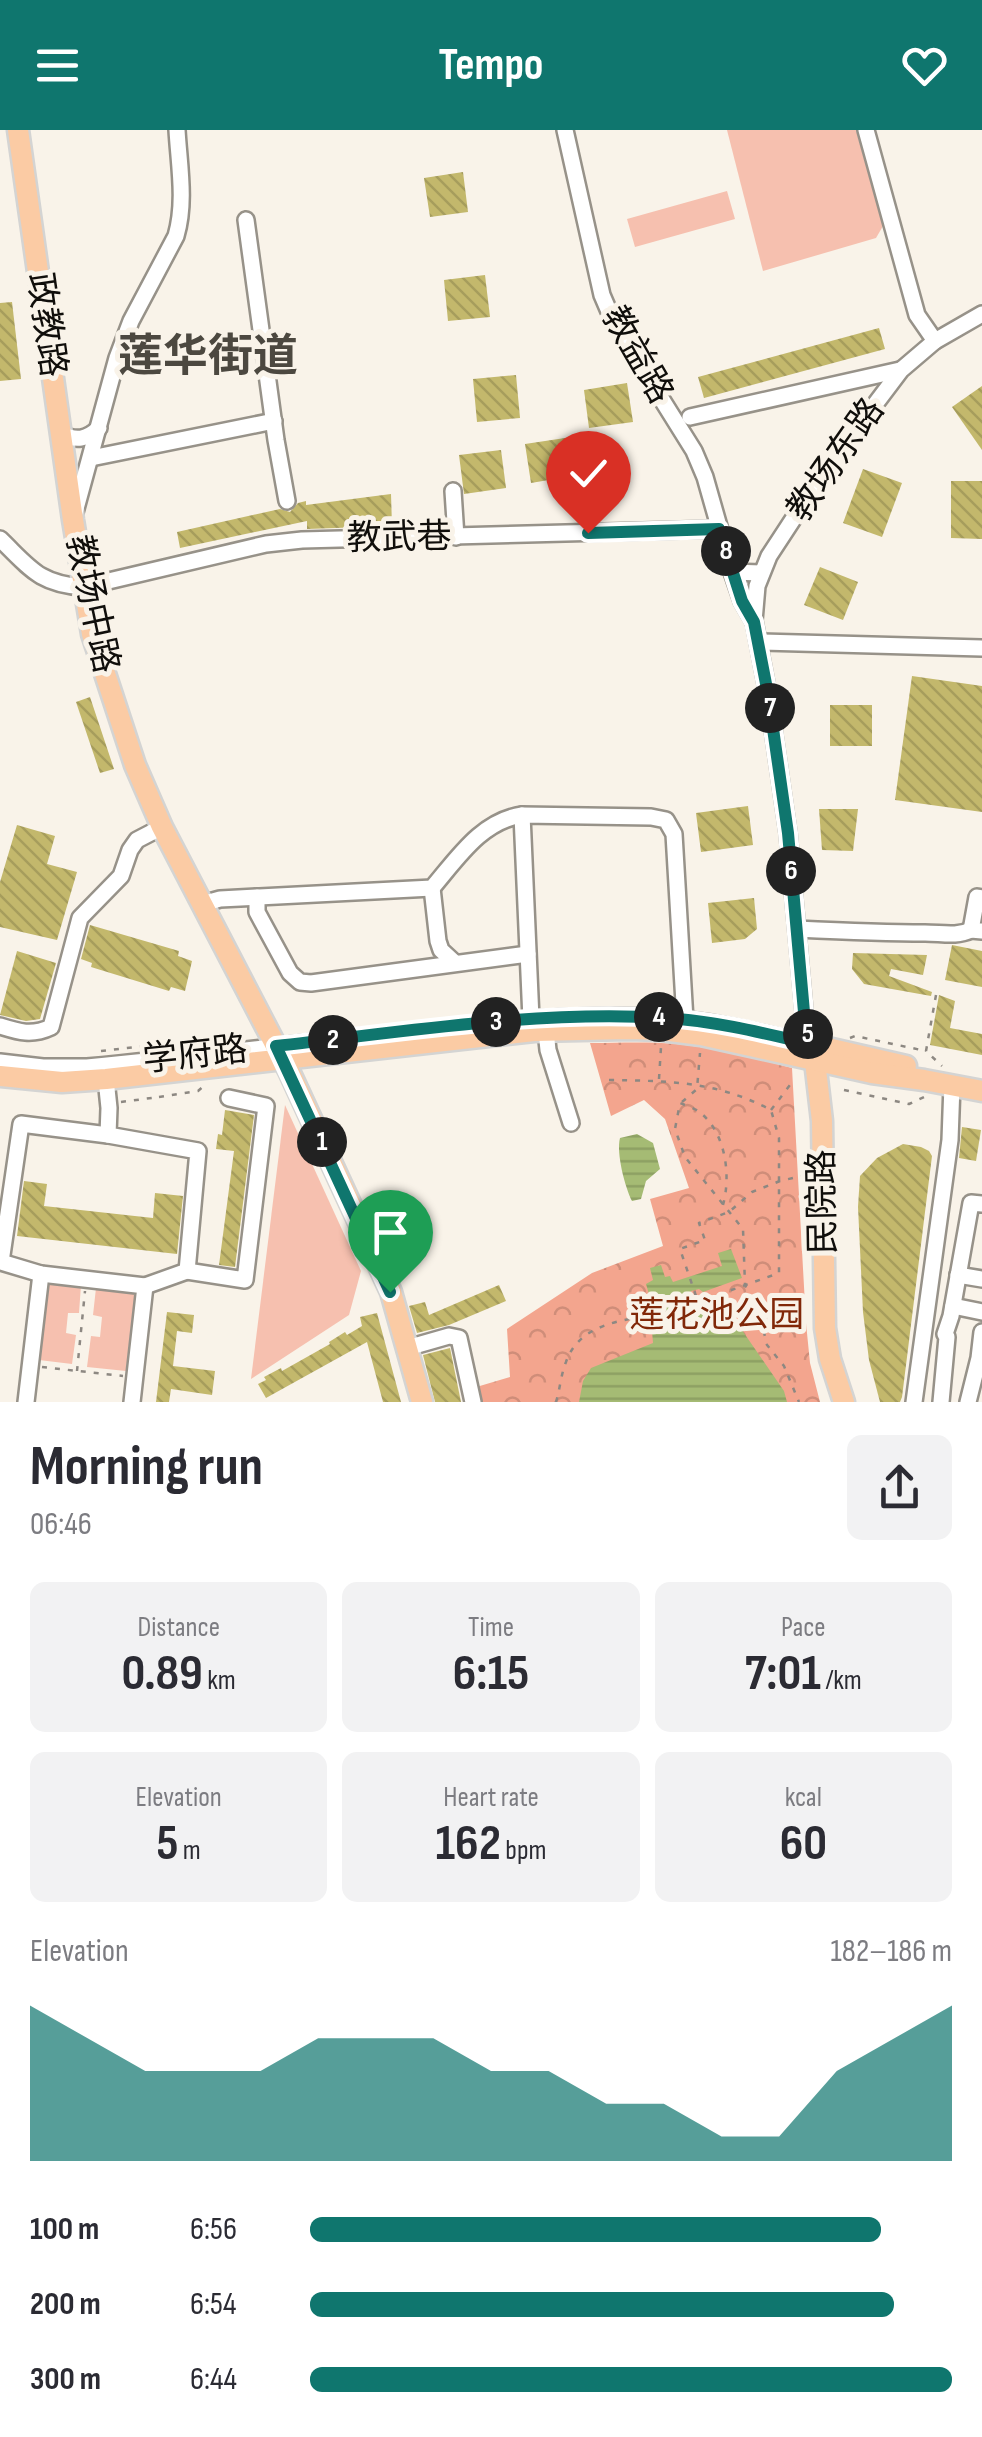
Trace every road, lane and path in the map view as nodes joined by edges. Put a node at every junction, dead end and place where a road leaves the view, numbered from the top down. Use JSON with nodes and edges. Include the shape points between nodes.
{"nodes":[{"id":1,"x":18,"y":130,"type":"edge"},
{"id":2,"x":177,"y":130,"type":"edge"},
{"id":3,"x":565,"y":130,"type":"edge"},
{"id":4,"x":866,"y":130,"type":"edge"},
{"id":5,"x":246,"y":220,"type":"dead end"},
{"id":6,"x":982,"y":314,"type":"edge"},
{"id":7,"x":934,"y":341,"type":"junction"},
{"id":8,"x":900,"y":370,"type":"junction"},
{"id":9,"x":690,"y":418,"type":"dead end"},
{"id":10,"x":274,"y":421,"type":"junction"},
{"id":11,"x":99,"y":428,"type":"junction"},
{"id":12,"x":60,"y":434,"type":"junction"},
{"id":13,"x":91,"y":458,"type":"junction"},
{"id":14,"x":453,"y":491,"type":"dead end"},
{"id":15,"x":287,"y":501,"type":"dead end"},
{"id":16,"x":73,"y":520,"type":"junction"},
{"id":17,"x":719,"y":529,"type":"junction"},
{"id":18,"x":456,"y":537,"type":"junction"},
{"id":19,"x":0,"y":540,"type":"edge"},
{"id":20,"x":732,"y":572,"type":"junction"},
{"id":21,"x":760,"y":573,"type":"junction"},
{"id":22,"x":83,"y":587,"type":"junction"},
{"id":23,"x":754,"y":622,"type":"junction"},
{"id":24,"x":758,"y":642,"type":"junction"},
{"id":25,"x":982,"y":648,"type":"edge"},
{"id":26,"x":522,"y":815,"type":"junction"},
{"id":27,"x":157,"y":829,"type":"junction"},
{"id":28,"x":432,"y":888,"type":"junction"},
{"id":29,"x":257,"y":897,"type":"junction"},
{"id":30,"x":982,"y":898,"type":"edge"},
{"id":31,"x":202,"y":904,"type":"junction"},
{"id":32,"x":797,"y":929,"type":"junction"},
{"id":33,"x":977,"y":931,"type":"edge"},
{"id":34,"x":528,"y":954,"type":"junction"},
{"id":35,"x":454,"y":962,"type":"junction"},
{"id":36,"x":936,"y":996,"type":"dead end"},
{"id":37,"x":538,"y":1025,"type":"junction"},
{"id":38,"x":0,"y":1026,"type":"edge"},
{"id":39,"x":693,"y":1027,"type":"junction"},
{"id":40,"x":662,"y":1030,"type":"junction"},
{"id":41,"x":855,"y":1036,"type":"dead end"},
{"id":42,"x":181,"y":1042,"type":"dead end"},
{"id":43,"x":108,"y":1050,"type":"dead end"},
{"id":44,"x":926,"y":1051,"type":"junction"},
{"id":45,"x":279,"y":1053,"type":"junction"},
{"id":46,"x":812,"y":1053,"type":"junction"},
{"id":47,"x":0,"y":1062,"type":"edge"},
{"id":48,"x":0,"y":1076,"type":"edge"},
{"id":49,"x":106,"y":1080,"type":"junction"},
{"id":50,"x":609,"y":1080,"type":"dead end"},
{"id":51,"x":952,"y":1080,"type":"junction"},
{"id":52,"x":209,"y":1081,"type":"dead end"},
{"id":53,"x":659,"y":1081,"type":"junction"},
{"id":54,"x":793,"y":1081,"type":"dead end"},
{"id":55,"x":982,"y":1081,"type":"edge"},
{"id":56,"x":698,"y":1084,"type":"junction"},
{"id":57,"x":844,"y":1090,"type":"dead end"},
{"id":58,"x":982,"y":1091,"type":"edge"},
{"id":59,"x":229,"y":1098,"type":"dead end"},
{"id":60,"x":121,"y":1102,"type":"dead end"},
{"id":61,"x":680,"y":1103,"type":"junction"},
{"id":62,"x":908,"y":1104,"type":"dead end"},
{"id":63,"x":770,"y":1110,"type":"junction"},
{"id":64,"x":571,"y":1122,"type":"dead end"},
{"id":65,"x":108,"y":1135,"type":"junction"},
{"id":66,"x":822,"y":1174,"type":"junction"},
{"id":67,"x":780,"y":1181,"type":"junction"},
{"id":68,"x":982,"y":1204,"type":"edge"},
{"id":69,"x":724,"y":1205,"type":"junction"},
{"id":70,"x":729,"y":1212,"type":"junction"},
{"id":71,"x":964,"y":1242,"type":"junction"},
{"id":72,"x":982,"y":1245,"type":"edge"},
{"id":73,"x":187,"y":1271,"type":"junction"},
{"id":74,"x":41,"y":1274,"type":"junction"},
{"id":75,"x":958,"y":1275,"type":"junction"},
{"id":76,"x":982,"y":1279,"type":"edge"},
{"id":77,"x":86,"y":1280,"type":"junction"},
{"id":78,"x":746,"y":1285,"type":"junction"},
{"id":79,"x":145,"y":1286,"type":"junction"},
{"id":80,"x":698,"y":1302,"type":"junction"},
{"id":81,"x":953,"y":1306,"type":"junction"},
{"id":82,"x":982,"y":1312,"type":"edge"},
{"id":83,"x":982,"y":1332,"type":"edge"},
{"id":84,"x":946,"y":1346,"type":"junction"},
{"id":85,"x":407,"y":1348,"type":"junction"},
{"id":86,"x":980,"y":1359,"type":"edge"},
{"id":87,"x":30,"y":1366,"type":"junction"},
{"id":88,"x":77,"y":1371,"type":"junction"},
{"id":89,"x":134,"y":1378,"type":"junction"},
{"id":90,"x":26,"y":1402,"type":"edge"},
{"id":91,"x":132,"y":1402,"type":"edge"},
{"id":92,"x":422,"y":1402,"type":"edge"},
{"id":93,"x":474,"y":1402,"type":"edge"},
{"id":94,"x":556,"y":1402,"type":"edge"},
{"id":95,"x":799,"y":1402,"type":"edge"},
{"id":96,"x":844,"y":1402,"type":"edge"},
{"id":97,"x":914,"y":1402,"type":"edge"},
{"id":98,"x":926,"y":1402,"type":"edge"},
{"id":99,"x":939,"y":1402,"type":"edge"},
{"id":100,"x":968,"y":1402,"type":"edge"}],
"edges":[{"from":1,"to":12,"type":"main road","name":"政教路"},
{"from":2,"to":11,"type":"street","name":"教场中路","via":[[180,222],[131,321]]},
{"from":3,"to":17,"type":"street","name":"教益路","via":[[602,296],[694,451]]},
{"from":4,"to":7,"type":"street","via":[[917,314]]},
{"from":5,"to":10,"type":"street"},
{"from":6,"to":7,"type":"street","name":"教场东路"},
{"from":7,"to":8,"type":"street","name":"教场东路"},
{"from":8,"to":9,"type":"street"},
{"from":8,"to":21,"type":"street","name":"教场东路"},
{"from":10,"to":13,"type":"street"},
{"from":10,"to":15,"type":"street"},
{"from":11,"to":12,"type":"street","via":[[80,440]]},
{"from":11,"to":13,"type":"street","name":"教场中路"},
{"from":12,"to":16,"type":"main road","name":"政教路"},
{"from":13,"to":16,"type":"street","name":"教场中路"},
{"from":14,"to":18,"type":"street"},
{"from":16,"to":22,"type":"main road","name":"教场中路"},
{"from":17,"to":18,"type":"street","name":"教武巷"},
{"from":17,"to":20,"type":"street","name":"教益路"},
{"from":18,"to":22,"type":"street","name":"教武巷","via":[[266,544]]},
{"from":19,"to":22,"type":"street","via":[[37,574],[60,586]]},
{"from":20,"to":21,"type":"street"},
{"from":20,"to":23,"type":"street","name":"教益路"},
{"from":21,"to":23,"type":"street","name":"教场东路"},
{"from":22,"to":27,"type":"main road","name":"教场中路","via":[[92,634]]},
{"from":23,"to":24,"type":"street","name":"教场东路"},
{"from":24,"to":25,"type":"street"},
{"from":24,"to":32,"type":"street","name":"教场东路"},
{"from":26,"to":28,"type":"street","via":[[480,833]]},
{"from":26,"to":34,"type":"street"},
{"from":26,"to":39,"type":"street","via":[[666,820],[674,834]]},
{"from":27,"to":31,"type":"main road","name":"教场中路"},
{"from":27,"to":38,"type":"street","via":[[137,840],[121,876],[80,918],[62,1016],[38,1033]]},
{"from":28,"to":29,"type":"street"},
{"from":28,"to":35,"type":"street","via":[[438,941]]},
{"from":29,"to":31,"type":"street"},
{"from":29,"to":35,"type":"street","via":[[257,912],[300,982]]},
{"from":30,"to":33,"type":"street","via":[[977,897]]},
{"from":31,"to":45,"type":"main road","name":"教场中路"},
{"from":32,"to":33,"type":"street"},
{"from":32,"to":46,"type":"street","name":"教场东路"},
{"from":34,"to":35,"type":"street"},
{"from":34,"to":37,"type":"street"},
{"from":36,"to":44,"type":"path"},
{"from":37,"to":39,"type":"street","name":"学府路","via":[[615,1016]]},
{"from":37,"to":40,"type":"main road","name":"学府路"},
{"from":37,"to":45,"type":"main road","name":"学府路"},
{"from":37,"to":64,"type":"street"},
{"from":39,"to":40,"type":"main road","name":"学府路"},
{"from":39,"to":46,"type":"main road","name":"学府路"},
{"from":39,"to":56,"type":"path"},
{"from":40,"to":53,"type":"path"},
{"from":41,"to":44,"type":"path"},
{"from":42,"to":43,"type":"path"},
{"from":44,"to":51,"type":"path"},
{"from":45,"to":47,"type":"street","name":"学府路","via":[[64,1068]]},
{"from":45,"to":49,"type":"main road","name":"学府路"},
{"from":45,"to":85,"type":"main road","name":"教场中路","via":[[390,1292]]},
{"from":46,"to":51,"type":"main road","name":"学府路","via":[[872,1074]]},
{"from":46,"to":66,"type":"main road","name":"民院路"},
{"from":48,"to":49,"type":"main road","name":"学府路"},
{"from":49,"to":65,"type":"street"},
{"from":50,"to":53,"type":"path"},
{"from":51,"to":55,"type":"main road","name":"学府路"},
{"from":51,"to":58,"type":"main road","name":"学府路"},
{"from":51,"to":97,"type":"street","via":[[950,1140]]},
{"from":52,"to":60,"type":"path","bridge":true,"via":[[198,1092]]},
{"from":53,"to":56,"type":"path"},
{"from":54,"to":63,"type":"path"},
{"from":56,"to":61,"type":"path"},
{"from":56,"to":63,"type":"path"},
{"from":57,"to":62,"type":"path"},
{"from":59,"to":73,"type":"street","via":[[266,1106],[245,1280]]},
{"from":61,"to":69,"type":"path","via":[[675,1129],[685,1157]]},
{"from":61,"to":69,"type":"path","via":[[702,1113],[720,1140],[728,1185]]},
{"from":63,"to":67,"type":"path","via":[[779,1138]]},
{"from":65,"to":73,"type":"street","via":[[198,1151]]},
{"from":65,"to":74,"type":"street","via":[[27,1120],[1,1262]]},
{"from":66,"to":67,"type":"path"},
{"from":66,"to":96,"type":"main road","name":"民院路","via":[[825,1328]]},
{"from":67,"to":70,"type":"path","via":[[752,1192]]},
{"from":67,"to":78,"type":"path","via":[[779,1273]]},
{"from":68,"to":71,"type":"street","via":[[971,1202]]},
{"from":69,"to":70,"type":"path"},
{"from":70,"to":78,"type":"path","via":[[742,1228]]},
{"from":70,"to":80,"type":"path","via":[[699,1222],[705,1240],[680,1249]]},
{"from":71,"to":72,"type":"street"},
{"from":71,"to":75,"type":"street"},
{"from":73,"to":79,"type":"street"},
{"from":74,"to":77,"type":"street"},
{"from":74,"to":87,"type":"street"},
{"from":75,"to":76,"type":"street"},
{"from":75,"to":81,"type":"street"},
{"from":77,"to":79,"type":"street"},
{"from":77,"to":88,"type":"path"},
{"from":78,"to":80,"type":"path"},
{"from":78,"to":95,"type":"path","via":[[767,1345]]},
{"from":79,"to":89,"type":"street"},
{"from":80,"to":94,"type":"path","bridge":true,"via":[[590,1331],[574,1344]]},
{"from":81,"to":82,"type":"street"},
{"from":81,"to":84,"type":"street"},
{"from":83,"to":86,"type":"street"},
{"from":84,"to":86,"type":"street"},
{"from":84,"to":99,"type":"street"},
{"from":85,"to":92,"type":"main road","name":"教场中路"},
{"from":85,"to":93,"type":"street","via":[[459,1338]]},
{"from":86,"to":100,"type":"street"},
{"from":87,"to":88,"type":"path"},
{"from":87,"to":90,"type":"street"},
{"from":88,"to":89,"type":"path"},
{"from":89,"to":91,"type":"street"},
{"from":98,"to":99,"type":"street"}]}
